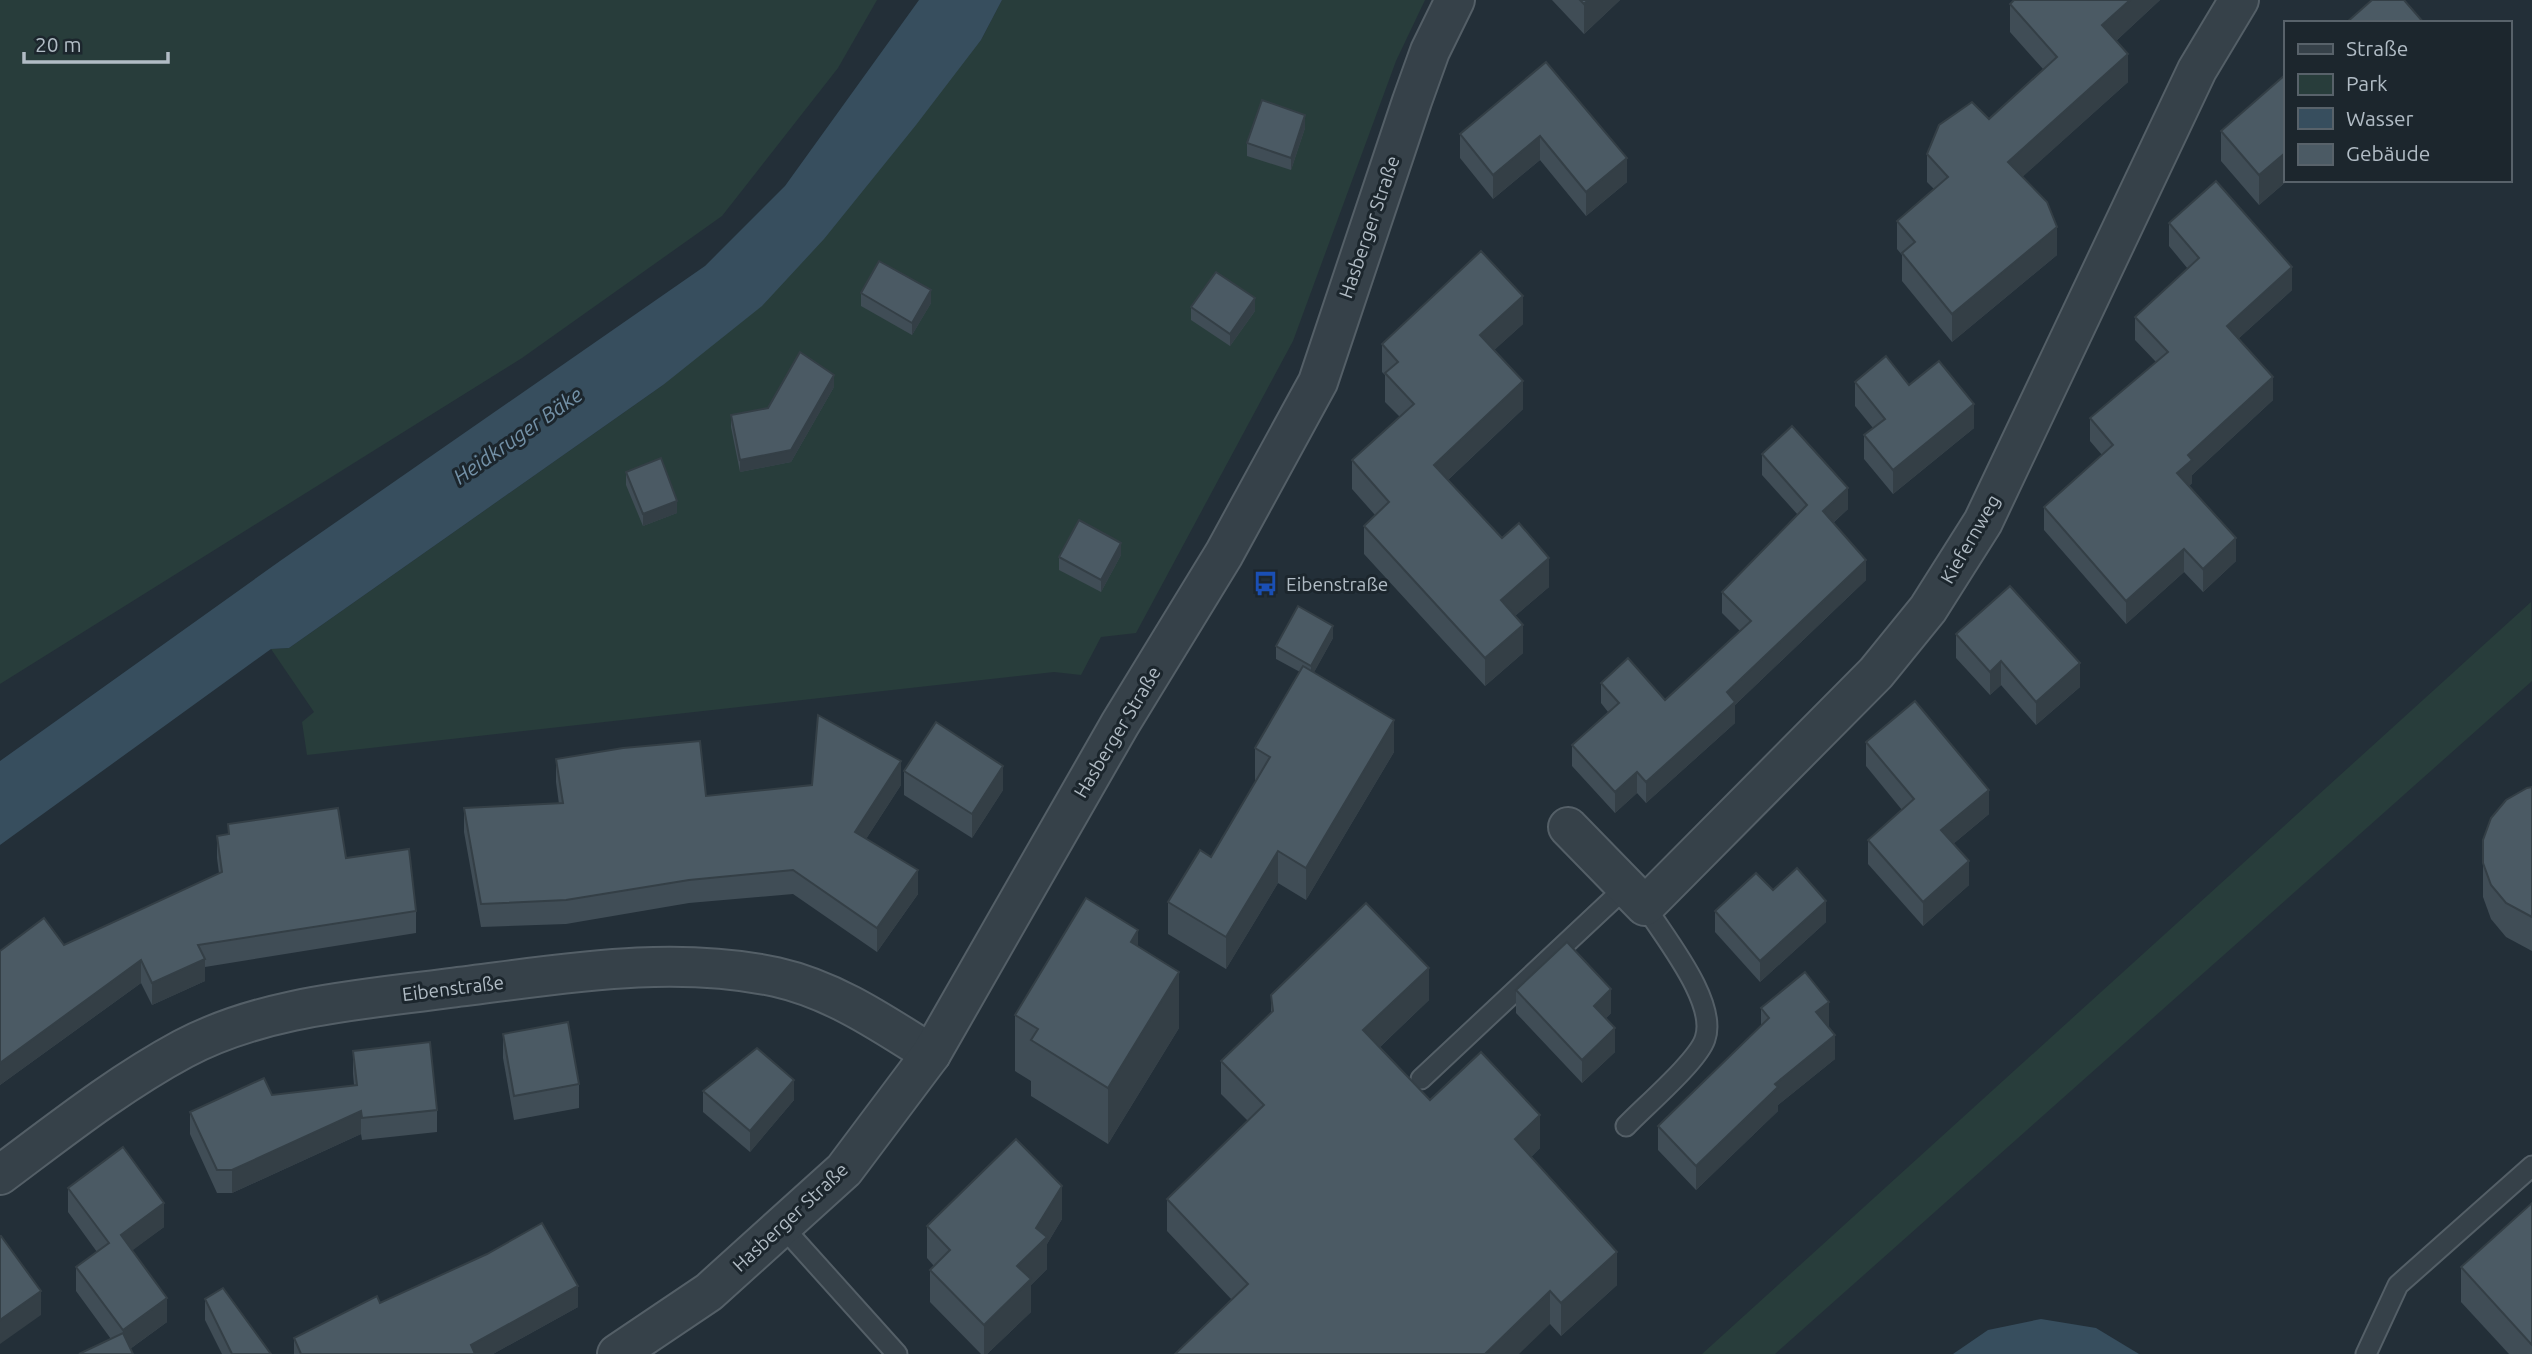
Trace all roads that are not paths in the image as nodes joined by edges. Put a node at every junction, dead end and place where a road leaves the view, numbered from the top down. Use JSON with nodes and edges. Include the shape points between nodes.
{"nodes":[{"id":1,"x":1455,"y":0,"type":"edge"},
{"id":2,"x":2239,"y":0,"type":"edge"},
{"id":3,"x":1568,"y":827,"type":"dead end"},
{"id":4,"x":1635,"y":896,"type":"junction"},
{"id":5,"x":931,"y":1054,"type":"junction"},
{"id":6,"x":1421,"y":1079,"type":"dead end"},
{"id":7,"x":1626,"y":1126,"type":"dead end"},
{"id":8,"x":2532,"y":1166,"type":"edge"},
{"id":9,"x":0,"y":1175,"type":"edge"},
{"id":10,"x":782,"y":1226,"type":"junction"},
{"id":11,"x":617,"y":1354,"type":"edge"},
{"id":12,"x":897,"y":1354,"type":"edge"},
{"id":13,"x":2366,"y":1354,"type":"edge"}],
"edges":[{"from":1,"to":5,"type":"street","name":"Hasberger Straße","via":[[1412,101],[1318,382],[1224,554],[1119,724]]},
{"from":2,"to":4,"type":"street","name":"Kiefernweg","via":[[2197,70],[1983,522],[1928,609],[1876,673]]},
{"from":3,"to":4,"type":"street"},
{"from":4,"to":6,"type":"lane"},
{"from":4,"to":7,"type":"lane","via":[[1700,993],[1707,1021],[1705,1040],[1689,1062]]},
{"from":5,"to":9,"type":"street","name":"Eibenstraße","via":[[846,1001],[777,977],[681,965],[569,973],[322,1005],[249,1024],[184,1048],[97,1102]]},
{"from":5,"to":10,"type":"street","name":"Hasberger Straße","via":[[844,1170]]},
{"from":8,"to":13,"type":"lane","via":[[2398,1285]]},
{"from":10,"to":11,"type":"street","name":"Hasberger Straße","via":[[709,1292]]},
{"from":10,"to":12,"type":"lane"}]}
